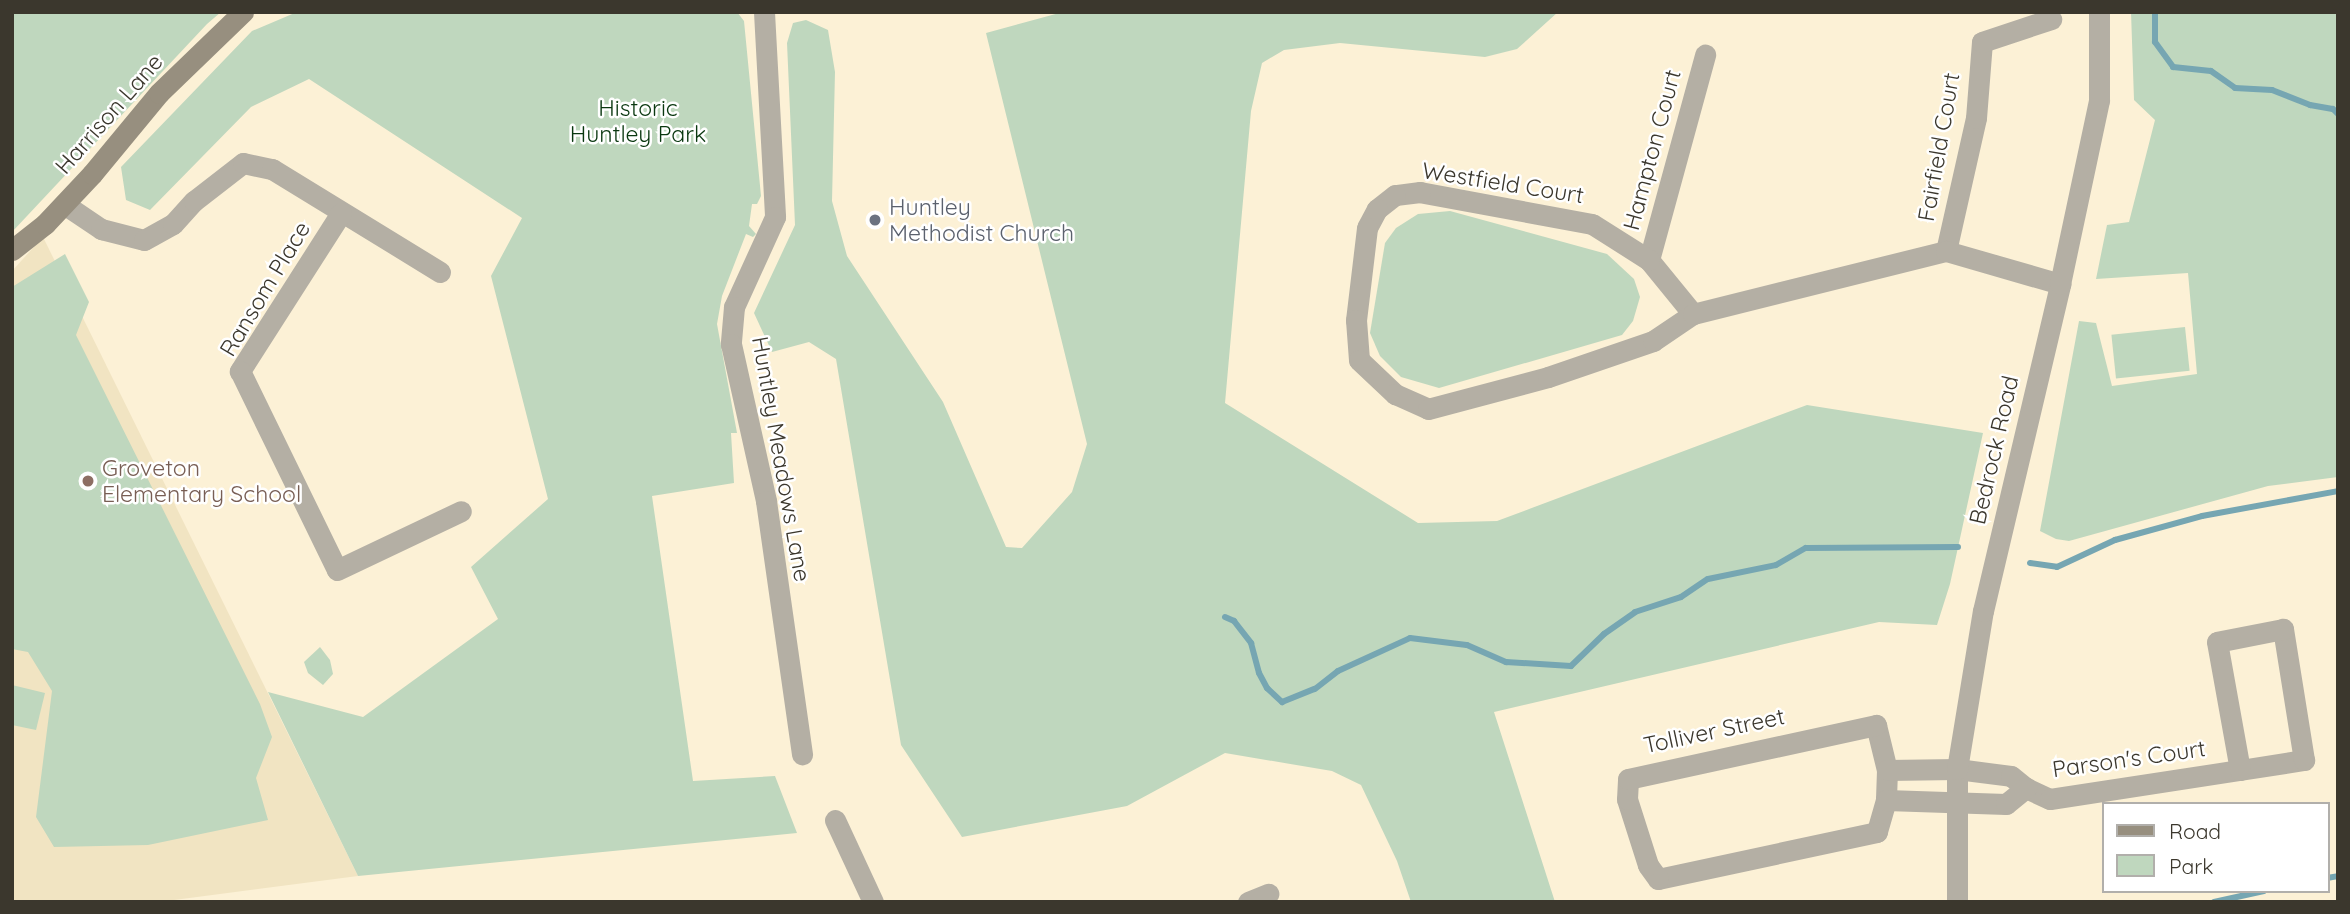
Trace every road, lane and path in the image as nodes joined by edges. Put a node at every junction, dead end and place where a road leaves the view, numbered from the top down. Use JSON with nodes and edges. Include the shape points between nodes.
{"nodes":[{"id":1,"x":243,"y":12,"type":"edge"},
{"id":2,"x":764,"y":12,"type":"edge"},
{"id":3,"x":2099,"y":12,"type":"edge"},
{"id":4,"x":2051,"y":19,"type":"dead end"},
{"id":5,"x":1705,"y":55,"type":"dead end"},
{"id":6,"x":64,"y":204,"type":"junction"},
{"id":7,"x":341,"y":214,"type":"junction"},
{"id":8,"x":12,"y":250,"type":"edge"},
{"id":9,"x":1946,"y":251,"type":"junction"},
{"id":10,"x":1649,"y":260,"type":"junction"},
{"id":11,"x":440,"y":272,"type":"dead end"},
{"id":12,"x":2060,"y":284,"type":"junction"},
{"id":13,"x":1693,"y":314,"type":"junction"},
{"id":14,"x":461,"y":511,"type":"dead end"},
{"id":15,"x":802,"y":754,"type":"dead end"},
{"id":16,"x":1956,"y":769,"type":"junction"},
{"id":17,"x":1887,"y":770,"type":"junction"},
{"id":18,"x":2240,"y":770,"type":"junction"},
{"id":19,"x":2026,"y":788,"type":"junction"},
{"id":20,"x":1886,"y":800,"type":"junction"},
{"id":21,"x":1954,"y":802,"type":"junction"},
{"id":22,"x":835,"y":820,"type":"dead end"},
{"id":23,"x":873,"y":902,"type":"edge"},
{"id":24,"x":1957,"y":902,"type":"edge"}],
"edges":[{"from":1,"to":6,"type":"street","name":"Harrison Lane","via":[[159,93]]},
{"from":2,"to":15,"type":"street","name":"Huntley Meadows Lane","via":[[775,217],[734,307],[731,344],[766,501]]},
{"from":3,"to":12,"type":"street","name":"Bedrock Road","via":[[2099,100]]},
{"from":4,"to":9,"type":"street","name":"Fairfield Court","via":[[1982,42],[1976,118]]},
{"from":5,"to":10,"type":"street","name":"Hampton Court"},
{"from":6,"to":7,"type":"street","name":"Ransom Place","via":[[101,229],[144,240],[173,224],[194,201],[243,163],[272,169]]},
{"from":6,"to":8,"type":"street","name":"Harrison Lane"},
{"from":7,"to":11,"type":"street","name":"Ransom Place"},
{"from":7,"to":14,"type":"street","name":"Ransom Place","via":[[240,371],[337,570]]},
{"from":9,"to":12,"type":"street"},
{"from":9,"to":13,"type":"street","name":"Westfield Court"},
{"from":10,"to":13,"type":"street","name":"Westfield Court"},
{"from":10,"to":13,"type":"street","name":"Westfield Court","via":[[1592,224],[1420,192],[1395,195],[1377,209],[1367,228],[1356,320],[1359,360],[1395,394],[1428,410],[1548,377],[1653,341]]},
{"from":12,"to":16,"type":"street","name":"Bedrock Road","via":[[1983,611]]},
{"from":16,"to":17,"type":"street"},
{"from":16,"to":19,"type":"street","via":[[2011,776]]},
{"from":16,"to":21,"type":"street","name":"Bedrock Road"},
{"from":17,"to":20,"type":"street","name":"Tolliver Street"},
{"from":17,"to":20,"type":"street","name":"Tolliver Street","via":[[1876,724],[1638,775],[1628,779],[1626,799],[1648,865],[1658,879],[1877,832]]},
{"from":18,"to":18,"type":"street","name":"Parson's Court","via":[[2304,760],[2283,629],[2217,642]]},
{"from":18,"to":19,"type":"street","name":"Parson's Court","via":[[2050,799]]},
{"from":19,"to":21,"type":"street","via":[[2006,804]]},
{"from":20,"to":21,"type":"street"},
{"from":21,"to":24,"type":"street","name":"Bedrock Road"},
{"from":22,"to":23,"type":"street"}]}
